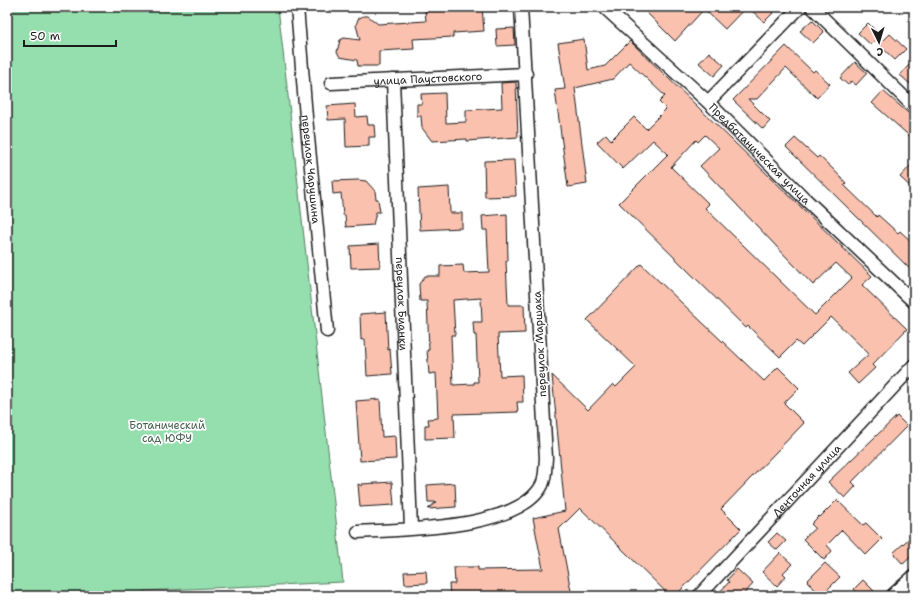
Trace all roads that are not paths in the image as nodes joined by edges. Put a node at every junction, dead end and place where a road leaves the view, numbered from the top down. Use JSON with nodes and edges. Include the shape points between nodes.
{"nodes":[{"id":1,"x":297,"y":7,"type":"edge"},
{"id":2,"x":521,"y":7,"type":"edge"},
{"id":3,"x":604,"y":7,"type":"edge"},
{"id":4,"x":800,"y":7,"type":"edge"},
{"id":5,"x":812,"y":7,"type":"edge"},
{"id":6,"x":526,"y":74,"type":"junction"},
{"id":7,"x":393,"y":80,"type":"junction"},
{"id":8,"x":331,"y":83,"type":"dead end"},
{"id":9,"x":708,"y":102,"type":"junction"},
{"id":10,"x":914,"y":106,"type":"edge"},
{"id":11,"x":914,"y":302,"type":"edge"},
{"id":12,"x":327,"y":331,"type":"dead end"},
{"id":13,"x":914,"y":365,"type":"edge"},
{"id":14,"x":410,"y":528,"type":"junction"},
{"id":15,"x":358,"y":532,"type":"dead end"},
{"id":16,"x":914,"y":578,"type":"edge"},
{"id":17,"x":699,"y":596,"type":"edge"},
{"id":18,"x":894,"y":596,"type":"edge"}],
"edges":[{"from":1,"to":12,"type":"street","name":"переулок Чарушина"},
{"from":2,"to":6,"type":"street","name":"переулок Маршака"},
{"from":3,"to":9,"type":"street","name":"Предботаническая улица"},
{"from":4,"to":9,"type":"street"},
{"from":5,"to":10,"type":"street"},
{"from":6,"to":7,"type":"street","name":"улица Паустовского"},
{"from":6,"to":14,"type":"street","name":"переулок Маршака","via":[[545,474],[542,485],[535,494],[524,504],[511,510],[475,522]]},
{"from":7,"to":8,"type":"street","name":"улица Паустовского"},
{"from":7,"to":14,"type":"street","name":"переулок Бианки"},
{"from":9,"to":11,"type":"street","name":"Предботаническая улица","via":[[814,208]]},
{"from":13,"to":17,"type":"street","name":"Ленточная улица"},
{"from":14,"to":15,"type":"street","name":"переулок Маршака"},
{"from":16,"to":18,"type":"main road"}]}
